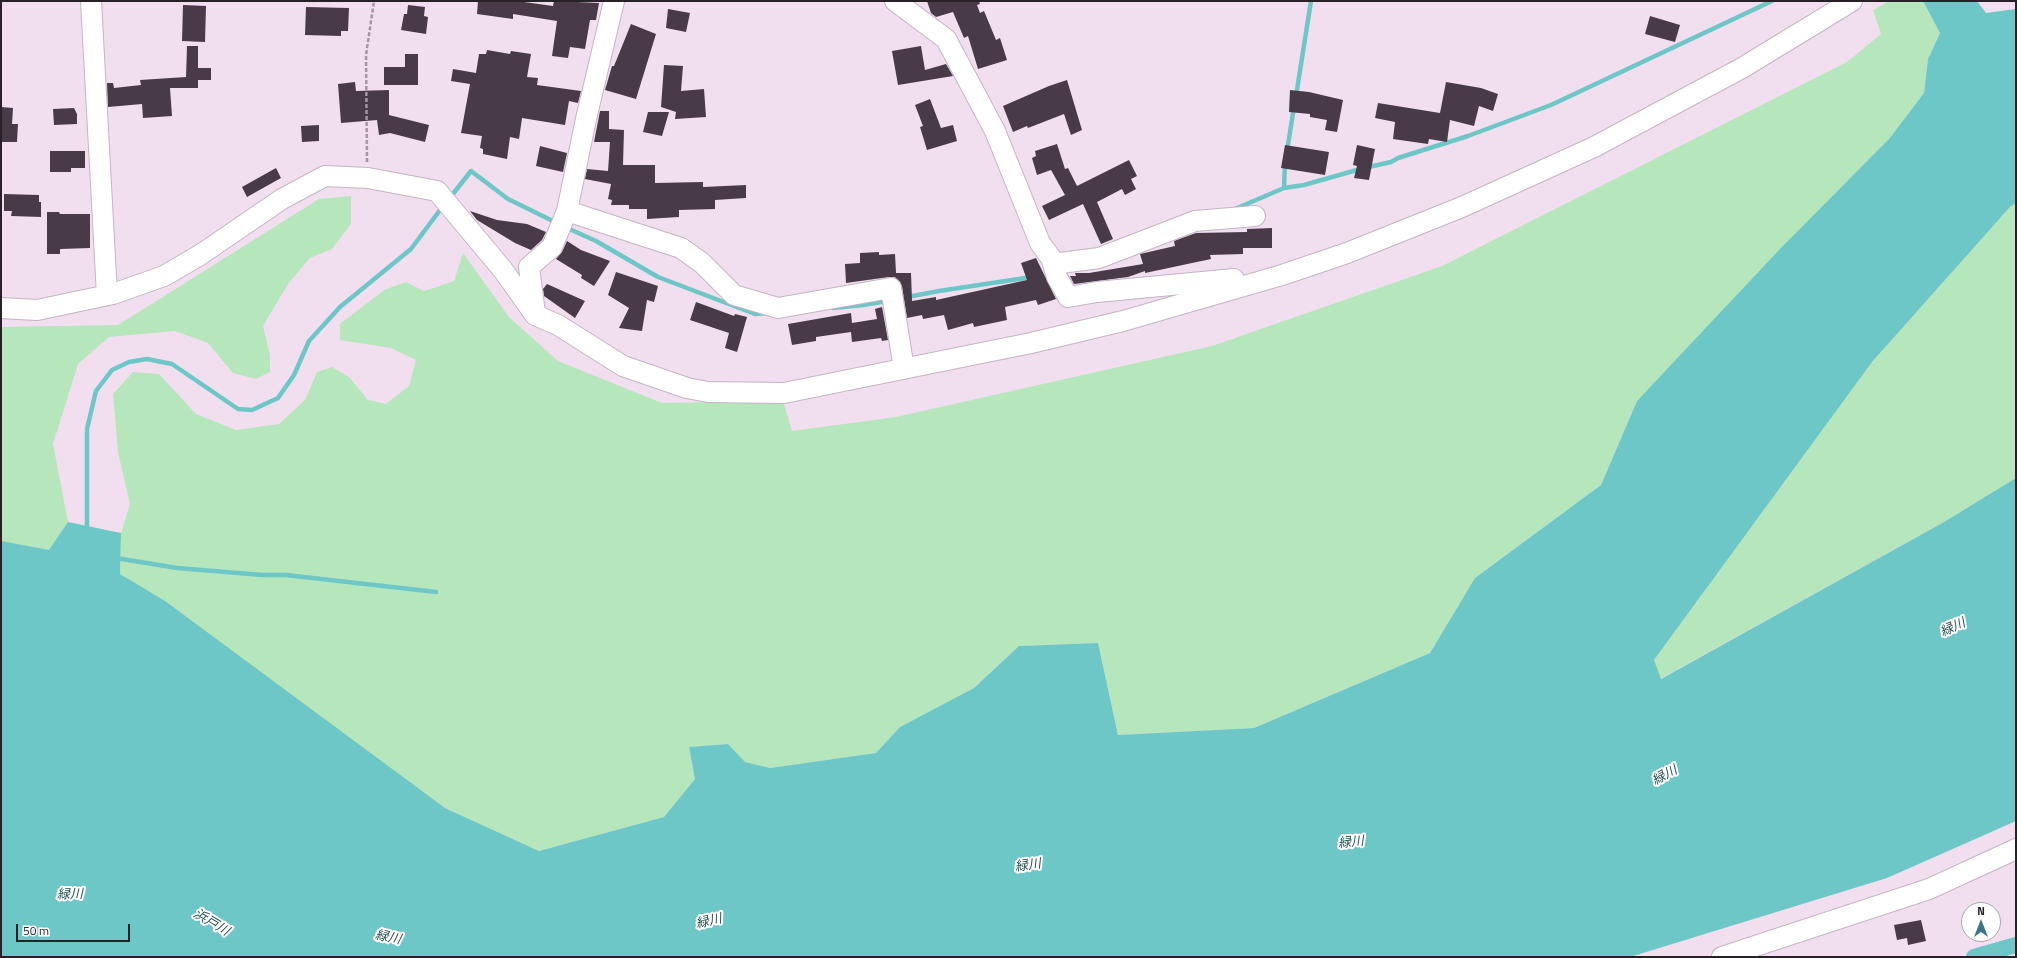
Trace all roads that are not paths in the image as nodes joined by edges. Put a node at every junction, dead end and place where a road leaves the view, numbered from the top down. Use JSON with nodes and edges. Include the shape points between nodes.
{"nodes":[{"id":1,"x":91,"y":1,"type":"edge"},
{"id":2,"x":614,"y":1,"type":"edge"},
{"id":3,"x":895,"y":1,"type":"edge"},
{"id":4,"x":1852,"y":1,"type":"edge"},
{"id":5,"x":568,"y":211,"type":"junction"},
{"id":6,"x":1255,"y":216,"type":"dead end"},
{"id":7,"x":1053,"y":264,"type":"junction"},
{"id":8,"x":1282,"y":275,"type":"junction"},
{"id":9,"x":107,"y":295,"type":"junction"},
{"id":10,"x":1,"y":308,"type":"edge"},
{"id":11,"x":535,"y":315,"type":"junction"},
{"id":12,"x":904,"y":369,"type":"junction"},
{"id":13,"x":2016,"y":849,"type":"edge"},
{"id":14,"x":1722,"y":957,"type":"edge"}],
"edges":[{"from":1,"to":9,"type":"street"},
{"from":2,"to":5,"type":"street","via":[[586,119]]},
{"from":3,"to":7,"type":"street","via":[[946,39],[995,131],[1040,243]]},
{"from":4,"to":8,"type":"street","via":[[1742,68],[1594,147],[1462,207],[1347,253]]},
{"from":5,"to":11,"type":"street","via":[[552,247],[529,267]]},
{"from":5,"to":12,"type":"street","via":[[681,248],[702,263],[734,295],[778,308],[891,288]]},
{"from":6,"to":7,"type":"street","via":[[1195,221],[1099,258]]},
{"from":7,"to":8,"type":"street","via":[[1068,297],[1097,292]]},
{"from":8,"to":12,"type":"street","via":[[1123,321],[1032,343]]},
{"from":9,"to":10,"type":"street","via":[[37,310]]},
{"from":9,"to":11,"type":"street","via":[[164,276],[200,255],[282,199],[325,176],[368,178],[437,191],[503,270]]},
{"from":11,"to":12,"type":"street","via":[[558,325],[623,366],[687,388],[708,392],[784,393]]},
{"from":13,"to":14,"type":"street","via":[[1930,889]]}]}
